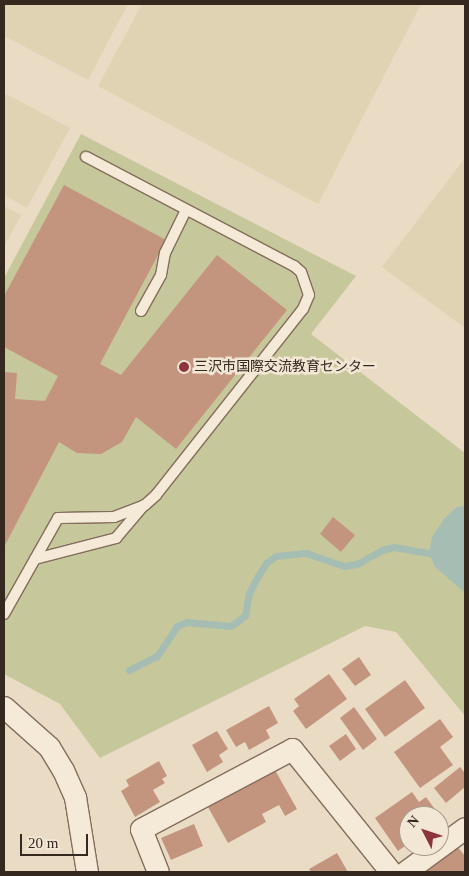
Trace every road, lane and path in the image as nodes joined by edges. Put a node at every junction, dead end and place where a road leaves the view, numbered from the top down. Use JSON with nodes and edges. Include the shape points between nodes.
{"nodes":[{"id":1,"x":86,"y":158,"type":"dead end"},
{"id":2,"x":186,"y":210,"type":"junction"},
{"id":3,"x":141,"y":311,"type":"dead end"},
{"id":4,"x":145,"y":504,"type":"junction"},
{"id":5,"x":35,"y":559,"type":"junction"},
{"id":6,"x":4,"y":614,"type":"edge"},
{"id":7,"x":4,"y":707,"type":"edge"},
{"id":8,"x":465,"y":828,"type":"edge"},
{"id":9,"x":87,"y":872,"type":"edge"},
{"id":10,"x":158,"y":872,"type":"edge"},
{"id":11,"x":391,"y":872,"type":"edge"},
{"id":12,"x":405,"y":872,"type":"edge"}],
"edges":[{"from":1,"to":2,"type":"lane"},
{"from":2,"to":3,"type":"lane","via":[[165,253],[161,276]]},
{"from":2,"to":4,"type":"lane","via":[[294,266],[307,285],[309,295],[303,310]]},
{"from":4,"to":5,"type":"lane","via":[[116,538]]},
{"from":4,"to":5,"type":"lane","via":[[100,520],[58,518]]},
{"from":5,"to":6,"type":"lane"},
{"from":7,"to":9,"type":"street","via":[[48,747],[63,770],[74,797]]},
{"from":8,"to":12,"type":"street"},
{"from":10,"to":11,"type":"street","via":[[141,829],[292,749]]}]}
